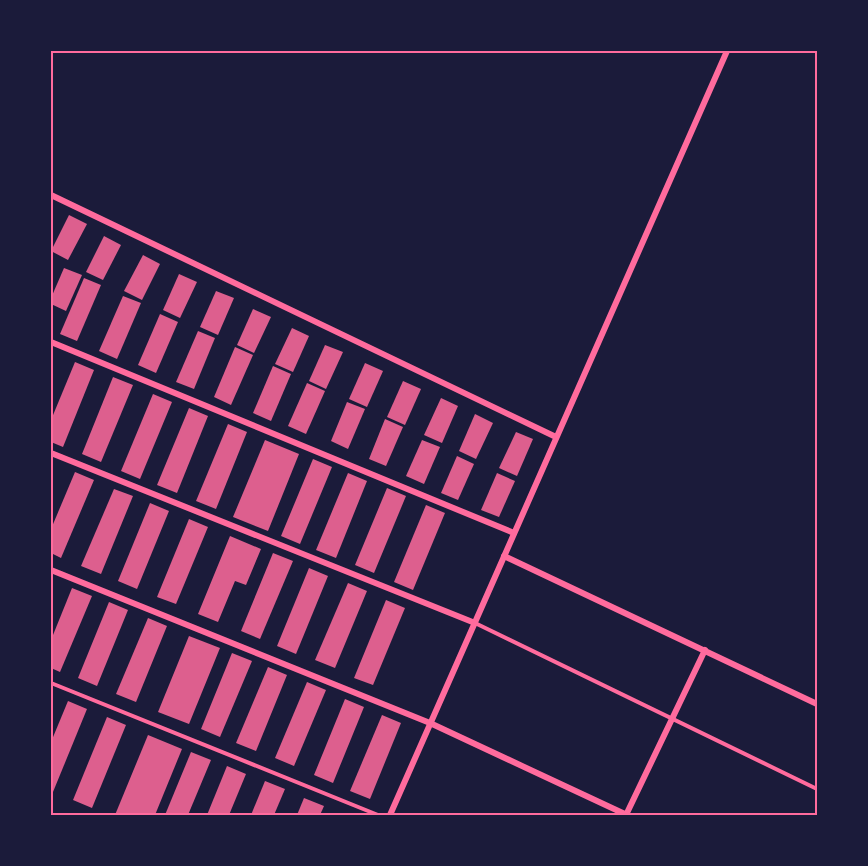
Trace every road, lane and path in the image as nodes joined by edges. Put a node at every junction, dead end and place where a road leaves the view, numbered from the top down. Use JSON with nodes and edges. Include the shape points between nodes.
{"nodes":[{"id":1,"x":727,"y":51,"type":"edge"},
{"id":2,"x":51,"y":195,"type":"edge"},
{"id":3,"x":52,"y":344,"type":"edge"},
{"id":4,"x":556,"y":437,"type":"junction"},
{"id":5,"x":51,"y":453,"type":"edge"},
{"id":6,"x":514,"y":533,"type":"junction"},
{"id":7,"x":504,"y":555,"type":"junction"},
{"id":8,"x":51,"y":570,"type":"edge"},
{"id":9,"x":475,"y":623,"type":"junction"},
{"id":10,"x":705,"y":650,"type":"junction"},
{"id":11,"x":51,"y":683,"type":"edge"},
{"id":12,"x":817,"y":704,"type":"edge"},
{"id":13,"x":672,"y":719,"type":"junction"},
{"id":14,"x":430,"y":723,"type":"junction"},
{"id":15,"x":817,"y":789,"type":"edge"},
{"id":16,"x":378,"y":815,"type":"edge"},
{"id":17,"x":390,"y":815,"type":"edge"},
{"id":18,"x":626,"y":815,"type":"edge"}],
"edges":[{"from":1,"to":4,"type":"street"},
{"from":2,"to":4,"type":"street"},
{"from":3,"to":6,"type":"street"},
{"from":4,"to":6,"type":"street"},
{"from":5,"to":9,"type":"street"},
{"from":6,"to":7,"type":"street"},
{"from":7,"to":9,"type":"street"},
{"from":7,"to":10,"type":"street"},
{"from":8,"to":14,"type":"street"},
{"from":9,"to":13,"type":"lane"},
{"from":9,"to":14,"type":"street"},
{"from":10,"to":12,"type":"street"},
{"from":10,"to":13,"type":"street"},
{"from":11,"to":16,"type":"lane"},
{"from":13,"to":15,"type":"lane"},
{"from":13,"to":18,"type":"street"},
{"from":14,"to":17,"type":"street"},
{"from":14,"to":18,"type":"street"}]}
